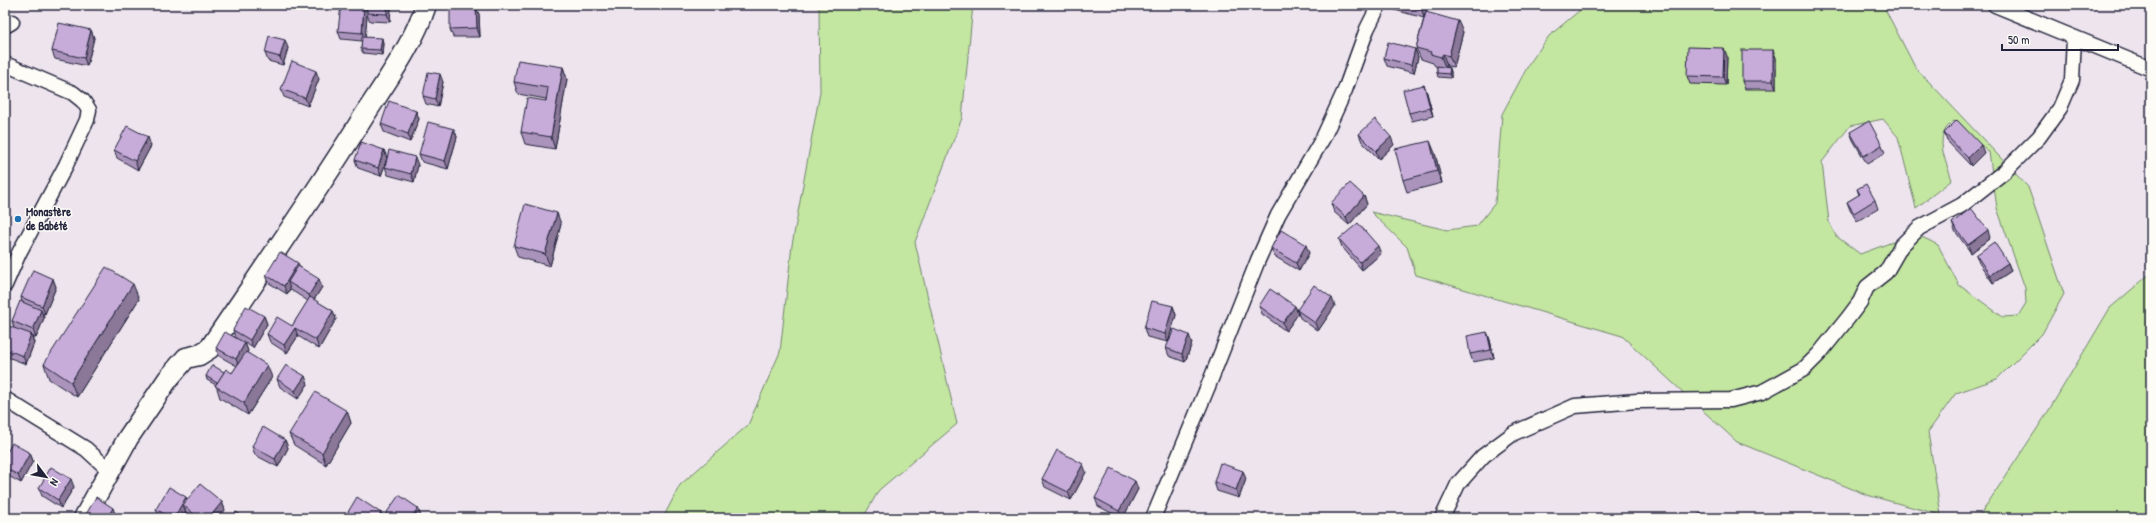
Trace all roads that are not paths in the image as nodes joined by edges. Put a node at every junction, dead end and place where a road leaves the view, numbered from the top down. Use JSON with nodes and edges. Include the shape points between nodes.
{"nodes":[{"id":1,"x":426,"y":5,"type":"edge"},
{"id":2,"x":1379,"y":5,"type":"edge"},
{"id":3,"x":1995,"y":5,"type":"edge"},
{"id":4,"x":2074,"y":38,"type":"junction"},
{"id":5,"x":5,"y":64,"type":"edge"},
{"id":6,"x":2151,"y":69,"type":"edge"},
{"id":7,"x":5,"y":285,"type":"edge"},
{"id":8,"x":5,"y":399,"type":"edge"},
{"id":9,"x":109,"y":470,"type":"junction"},
{"id":10,"x":84,"y":518,"type":"edge"},
{"id":11,"x":1153,"y":518,"type":"edge"},
{"id":12,"x":1442,"y":518,"type":"edge"}],
"edges":[{"from":1,"to":9,"type":"street","via":[[421,20],[396,66],[262,274],[210,348],[199,355],[186,358],[168,379]]},
{"from":2,"to":11,"type":"street","via":[[1323,138],[1278,215]]},
{"from":3,"to":4,"type":"street"},
{"from":4,"to":6,"type":"street"},
{"from":4,"to":12,"type":"street","via":[[2072,80],[2060,108],[2040,137],[2005,171],[1962,205],[1919,228],[1901,246],[1886,272],[1867,287],[1848,318],[1804,369],[1762,392],[1731,400],[1637,401],[1575,406],[1514,433],[1483,456],[1458,484]]},
{"from":5,"to":7,"type":"street","via":[[73,93],[89,110],[87,120],[66,165],[19,253]]},
{"from":8,"to":9,"type":"street","via":[[86,449]]},
{"from":9,"to":10,"type":"street"}]}
